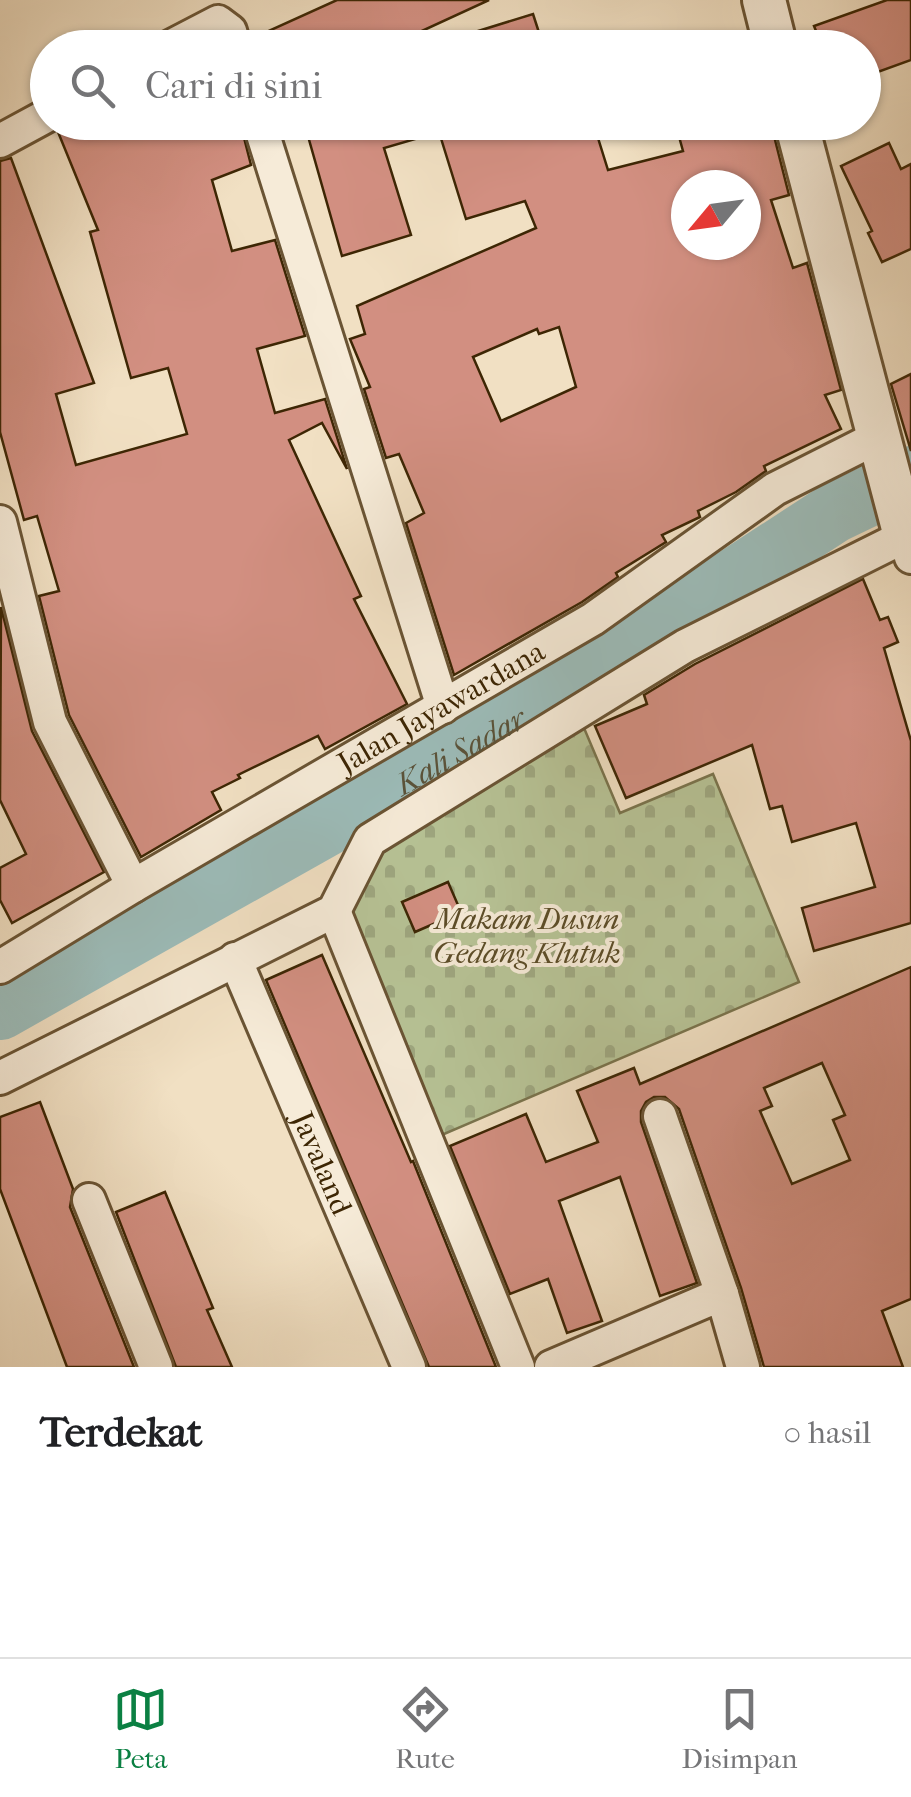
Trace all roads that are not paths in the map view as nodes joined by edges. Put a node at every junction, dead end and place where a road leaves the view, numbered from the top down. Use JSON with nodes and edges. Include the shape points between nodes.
{"nodes":[{"id":1,"x":764,"y":0,"type":"edge"},
{"id":2,"x":203,"y":30,"type":"edge"},
{"id":3,"x":230,"y":30,"type":"edge"},
{"id":4,"x":772,"y":30,"type":"edge"},
{"id":5,"x":30,"y":125,"type":"edge"},
{"id":6,"x":265,"y":140,"type":"edge"},
{"id":7,"x":801,"y":140,"type":"edge"},
{"id":8,"x":0,"y":142,"type":"edge"},
{"id":9,"x":883,"y":454,"type":"junction"},
{"id":10,"x":0,"y":522,"type":"edge"},
{"id":11,"x":907,"y":537,"type":"edge"},
{"id":12,"x":443,"y":707,"type":"junction"},
{"id":13,"x":133,"y":886,"type":"junction"},
{"id":14,"x":334,"y":911,"type":"junction"},
{"id":15,"x":235,"y":959,"type":"junction"},
{"id":16,"x":0,"y":966,"type":"edge"},
{"id":17,"x":0,"y":1078,"type":"edge"},
{"id":18,"x":660,"y":1116,"type":"dead end"},
{"id":19,"x":89,"y":1200,"type":"dead end"},
{"id":20,"x":722,"y":1294,"type":"junction"},
{"id":21,"x":156,"y":1367,"type":"edge"},
{"id":22,"x":410,"y":1367,"type":"edge"},
{"id":23,"x":518,"y":1367,"type":"edge"},
{"id":24,"x":551,"y":1367,"type":"edge"},
{"id":25,"x":743,"y":1367,"type":"edge"}],
"edges":[{"from":1,"to":4,"type":"street"},
{"from":2,"to":3,"type":"street","via":[[218,22]]},
{"from":5,"to":8,"type":"street"},
{"from":6,"to":12,"type":"street"},
{"from":7,"to":9,"type":"street"},
{"from":9,"to":11,"type":"street"},
{"from":9,"to":12,"type":"street","name":"Jalan Jayawardana","via":[[775,488],[625,598]]},
{"from":10,"to":13,"type":"street","via":[[50,722]]},
{"from":11,"to":14,"type":"street","via":[[685,646],[370,840]]},
{"from":12,"to":13,"type":"street","name":"Jalan Jayawardana"},
{"from":13,"to":16,"type":"street","name":"Jalan Jayawardana"},
{"from":14,"to":15,"type":"street"},
{"from":14,"to":23,"type":"street"},
{"from":15,"to":17,"type":"street"},
{"from":15,"to":22,"type":"street","name":"Javaland"},
{"from":18,"to":20,"type":"street"},
{"from":19,"to":21,"type":"street"},
{"from":20,"to":24,"type":"street"},
{"from":20,"to":25,"type":"street"}]}
